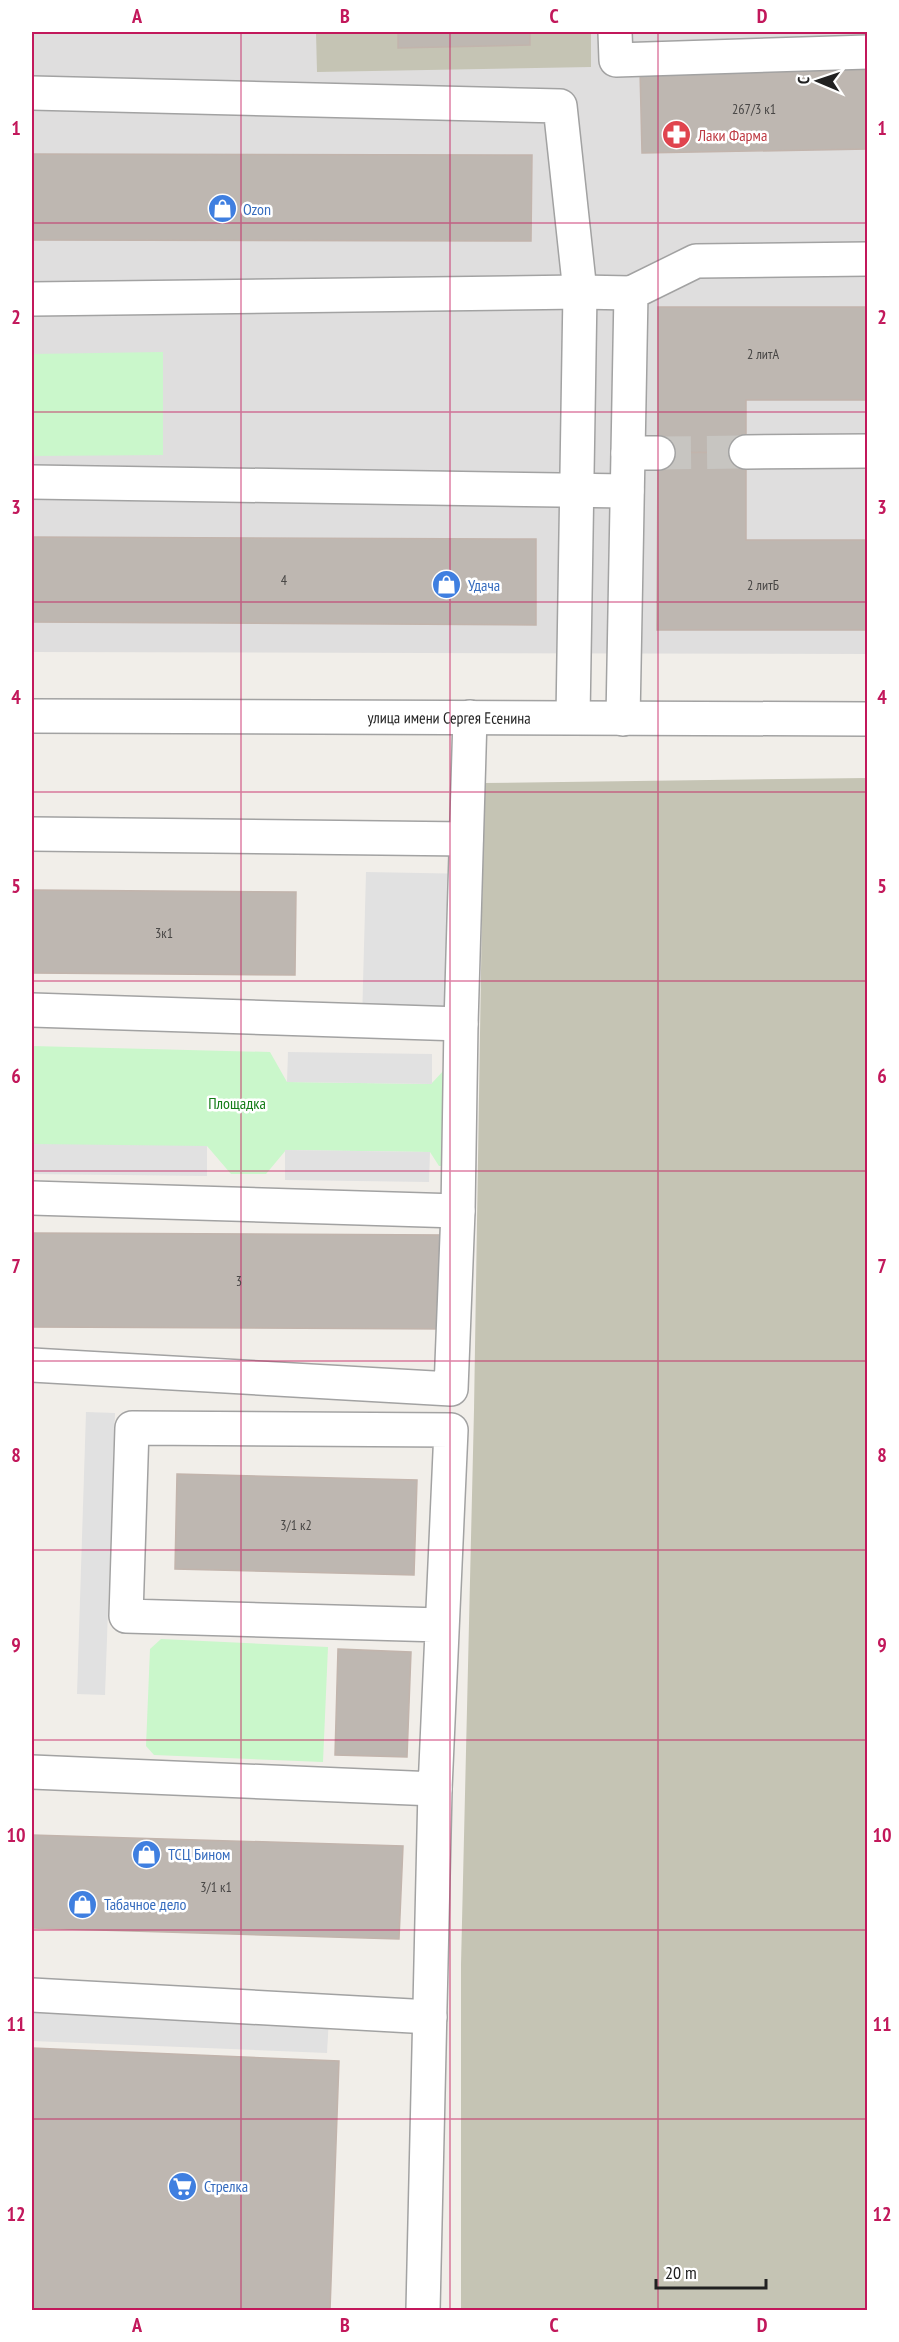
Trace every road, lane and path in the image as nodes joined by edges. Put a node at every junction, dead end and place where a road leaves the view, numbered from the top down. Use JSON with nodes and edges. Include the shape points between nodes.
{"nodes":[{"id":1,"x":615,"y":32,"type":"edge"},
{"id":2,"x":867,"y":52,"type":"edge"},
{"id":3,"x":32,"y":93,"type":"edge"},
{"id":4,"x":867,"y":259,"type":"edge"},
{"id":5,"x":580,"y":292,"type":"junction"},
{"id":6,"x":631,"y":293,"type":"junction"},
{"id":7,"x":32,"y":299,"type":"edge"},
{"id":8,"x":867,"y":451,"type":"edge"},
{"id":9,"x":746,"y":452,"type":"tunnel mouth"},
{"id":10,"x":32,"y":482,"type":"edge"},
{"id":11,"x":577,"y":490,"type":"junction"},
{"id":12,"x":627,"y":491,"type":"junction"},
{"id":13,"x":32,"y":716,"type":"edge"},
{"id":14,"x":470,"y":717,"type":"junction"},
{"id":15,"x":573,"y":717,"type":"junction"},
{"id":16,"x":623,"y":719,"type":"junction"},
{"id":17,"x":867,"y":719,"type":"edge"},
{"id":18,"x":32,"y":834,"type":"edge"},
{"id":19,"x":466,"y":839,"type":"junction"},
{"id":20,"x":32,"y":1010,"type":"edge"},
{"id":21,"x":461,"y":1024,"type":"junction"},
{"id":22,"x":32,"y":1198,"type":"edge"},
{"id":23,"x":458,"y":1211,"type":"junction"},
{"id":24,"x":32,"y":1365,"type":"edge"},
{"id":25,"x":441,"y":1625,"type":"junction"},
{"id":26,"x":32,"y":1772,"type":"edge"},
{"id":27,"x":435,"y":1789,"type":"junction"},
{"id":28,"x":32,"y":1995,"type":"edge"},
{"id":29,"x":430,"y":2017,"type":"junction"},
{"id":30,"x":423,"y":2310,"type":"edge"}],
"edges":[{"from":1,"to":2,"type":"street","via":[[616,60]]},
{"from":3,"to":5,"type":"street","via":[[560,106]]},
{"from":4,"to":6,"type":"street","via":[[696,261]]},
{"from":5,"to":6,"type":"street"},
{"from":5,"to":7,"type":"street"},
{"from":5,"to":11,"type":"street"},
{"from":6,"to":12,"type":"street","via":[[643,453]]},
{"from":8,"to":9,"type":"street"},
{"from":10,"to":11,"type":"street"},
{"from":11,"to":12,"type":"street"},
{"from":11,"to":15,"type":"street"},
{"from":12,"to":16,"type":"street"},
{"from":13,"to":14,"type":"street","name":"улица имени Сергея Есенина"},
{"from":14,"to":15,"type":"street","name":"улица имени Сергея Есенина"},
{"from":14,"to":19,"type":"street"},
{"from":15,"to":16,"type":"street","name":"улица имени Сергея Есенина"},
{"from":16,"to":17,"type":"street","name":"улица имени Сергея Есенина"},
{"from":18,"to":19,"type":"street"},
{"from":19,"to":21,"type":"street"},
{"from":20,"to":21,"type":"street"},
{"from":21,"to":23,"type":"street"},
{"from":22,"to":23,"type":"street"},
{"from":23,"to":24,"type":"street","via":[[451,1389]]},
{"from":25,"to":25,"type":"street","via":[[451,1430],[132,1428],[126,1616]]},
{"from":25,"to":27,"type":"street"},
{"from":26,"to":27,"type":"street"},
{"from":27,"to":29,"type":"street"},
{"from":28,"to":29,"type":"street"},
{"from":29,"to":30,"type":"street"}]}
